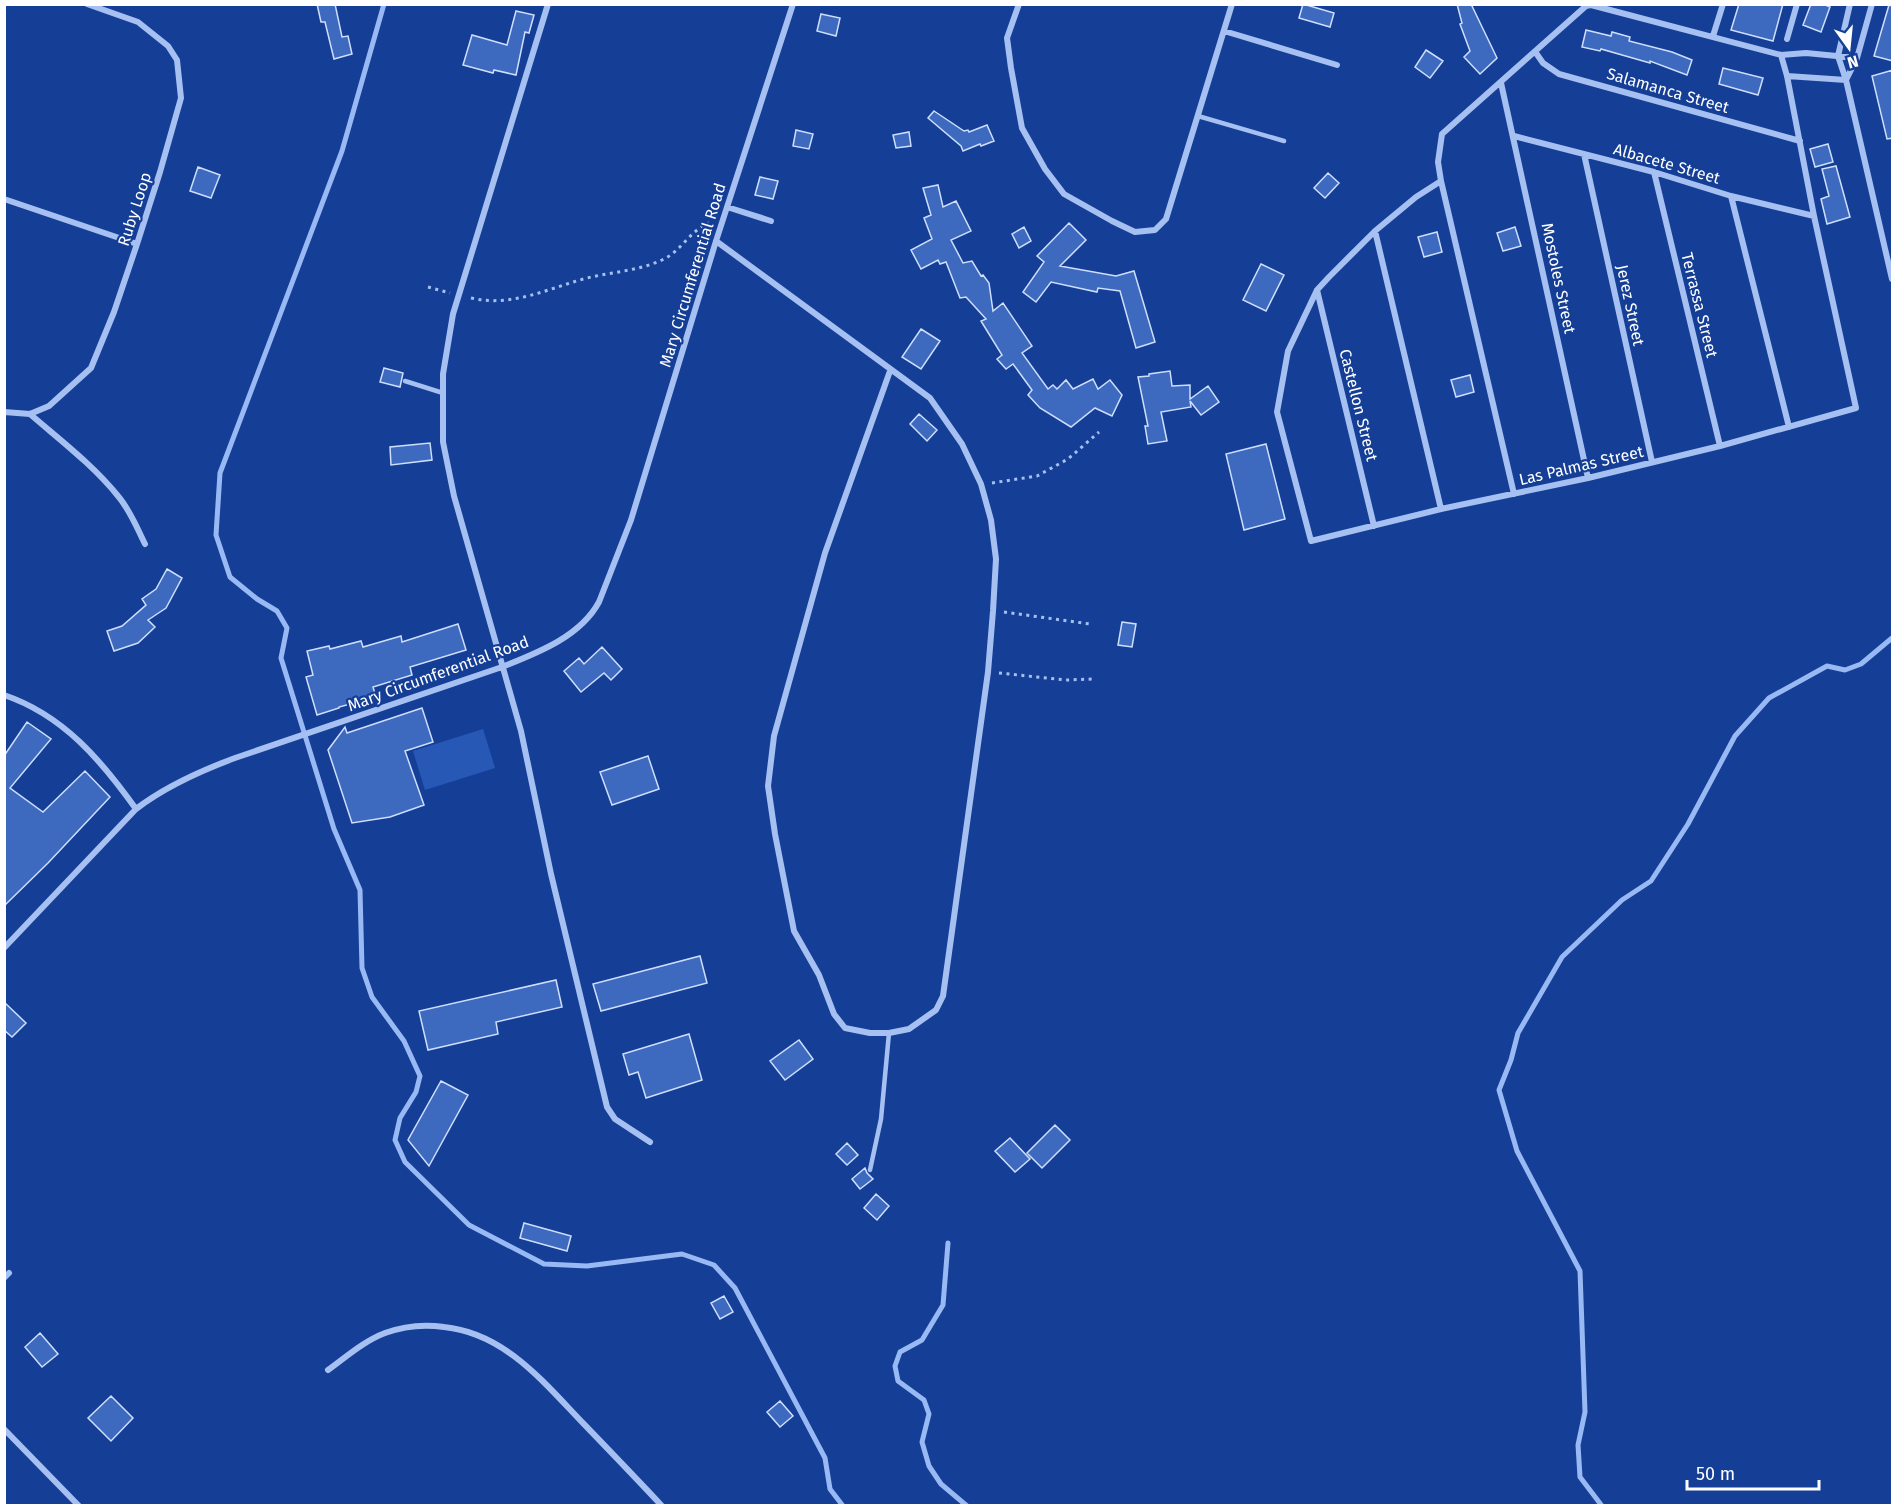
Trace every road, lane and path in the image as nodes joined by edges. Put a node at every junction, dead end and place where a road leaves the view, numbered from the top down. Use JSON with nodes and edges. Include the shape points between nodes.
{"nodes":[{"id":1,"x":87,"y":4,"type":"edge"},
{"id":2,"x":548,"y":4,"type":"edge"},
{"id":3,"x":793,"y":4,"type":"edge"},
{"id":4,"x":1019,"y":4,"type":"edge"},
{"id":5,"x":1232,"y":4,"type":"edge"},
{"id":6,"x":1723,"y":4,"type":"edge"},
{"id":7,"x":1797,"y":4,"type":"edge"},
{"id":8,"x":1850,"y":4,"type":"edge"},
{"id":9,"x":1872,"y":4,"type":"edge"},
{"id":10,"x":1224,"y":31,"type":"junction"},
{"id":11,"x":1713,"y":36,"type":"junction"},
{"id":12,"x":1787,"y":39,"type":"dead end"},
{"id":13,"x":1536,"y":53,"type":"junction"},
{"id":14,"x":1781,"y":55,"type":"junction"},
{"id":15,"x":1838,"y":56,"type":"junction"},
{"id":16,"x":1857,"y":58,"type":"junction"},
{"id":17,"x":1336,"y":64,"type":"dead end"},
{"id":18,"x":1787,"y":76,"type":"junction"},
{"id":19,"x":1846,"y":80,"type":"junction"},
{"id":20,"x":1501,"y":83,"type":"junction"},
{"id":21,"x":1198,"y":116,"type":"junction"},
{"id":22,"x":1514,"y":135,"type":"junction"},
{"id":23,"x":1284,"y":141,"type":"dead end"},
{"id":24,"x":1800,"y":141,"type":"junction"},
{"id":25,"x":1584,"y":154,"type":"junction"},
{"id":26,"x":1654,"y":172,"type":"junction"},
{"id":27,"x":1441,"y":181,"type":"junction"},
{"id":28,"x":1731,"y":196,"type":"junction"},
{"id":29,"x":4,"y":199,"type":"edge"},
{"id":30,"x":727,"y":207,"type":"junction"},
{"id":31,"x":1814,"y":216,"type":"junction"},
{"id":32,"x":722,"y":221,"type":"junction"},
{"id":33,"x":771,"y":221,"type":"dead end"},
{"id":34,"x":1375,"y":231,"type":"junction"},
{"id":35,"x":716,"y":241,"type":"junction"},
{"id":36,"x":137,"y":244,"type":"junction"},
{"id":37,"x":1893,"y":279,"type":"edge"},
{"id":38,"x":428,"y":287,"type":"dead end"},
{"id":39,"x":1317,"y":290,"type":"junction"},
{"id":40,"x":458,"y":296,"type":"junction"},
{"id":41,"x":890,"y":371,"type":"junction"},
{"id":42,"x":405,"y":381,"type":"dead end"},
{"id":43,"x":443,"y":393,"type":"junction"},
{"id":44,"x":4,"y":412,"type":"edge"},
{"id":45,"x":30,"y":414,"type":"junction"},
{"id":46,"x":1789,"y":427,"type":"junction"},
{"id":47,"x":1099,"y":432,"type":"dead end"},
{"id":48,"x":1720,"y":446,"type":"junction"},
{"id":49,"x":1652,"y":462,"type":"junction"},
{"id":50,"x":1588,"y":478,"type":"junction"},
{"id":51,"x":981,"y":484,"type":"junction"},
{"id":52,"x":1514,"y":494,"type":"junction"},
{"id":53,"x":1441,"y":509,"type":"junction"},
{"id":54,"x":1374,"y":526,"type":"junction"},
{"id":55,"x":145,"y":544,"type":"dead end"},
{"id":56,"x":993,"y":611,"type":"junction"},
{"id":57,"x":1090,"y":624,"type":"dead end"},
{"id":58,"x":502,"y":667,"type":"junction"},
{"id":59,"x":988,"y":672,"type":"junction"},
{"id":60,"x":1094,"y":679,"type":"dead end"},
{"id":61,"x":4,"y":695,"type":"edge"},
{"id":62,"x":136,"y":809,"type":"junction"},
{"id":63,"x":4,"y":948,"type":"edge"},
{"id":64,"x":889,"y":1033,"type":"junction"},
{"id":65,"x":650,"y":1142,"type":"dead end"},
{"id":66,"x":870,"y":1170,"type":"dead end"},
{"id":67,"x":328,"y":1370,"type":"dead end"},
{"id":68,"x":4,"y":1430,"type":"edge"},
{"id":69,"x":79,"y":1506,"type":"edge"},
{"id":70,"x":662,"y":1506,"type":"edge"}],
"edges":[{"from":1,"to":36,"type":"street","name":"Ruby Loop","via":[[138,22],[168,46],[177,60],[181,98]]},
{"from":2,"to":40,"type":"street"},
{"from":3,"to":30,"type":"street","name":"Mary Circumferential Road"},
{"from":4,"to":21,"type":"street","via":[[1007,38],[1022,128],[1064,194],[1135,232],[1155,230],[1166,219]]},
{"from":5,"to":10,"type":"street"},
{"from":6,"to":11,"type":"street"},
{"from":7,"to":12,"type":"street"},
{"from":8,"to":15,"type":"street"},
{"from":9,"to":16,"type":"street"},
{"from":10,"to":17,"type":"street"},
{"from":10,"to":21,"type":"street"},
{"from":11,"to":13,"type":"street","via":[[1591,5]]},
{"from":11,"to":14,"type":"street"},
{"from":13,"to":20,"type":"street"},
{"from":13,"to":24,"type":"street","name":"Salamanca Street","via":[[1559,74]]},
{"from":14,"to":15,"type":"street"},
{"from":14,"to":18,"type":"street"},
{"from":15,"to":16,"type":"street"},
{"from":15,"to":19,"type":"street"},
{"from":16,"to":19,"type":"street"},
{"from":18,"to":19,"type":"street"},
{"from":18,"to":24,"type":"street"},
{"from":19,"to":37,"type":"street"},
{"from":20,"to":22,"type":"street","name":"Mostoles Street"},
{"from":20,"to":27,"type":"street","via":[[1443,134],[1438,162]]},
{"from":21,"to":23,"type":"lane"},
{"from":22,"to":25,"type":"street","name":"Albacete Street"},
{"from":22,"to":50,"type":"street","name":"Mostoles Street"},
{"from":24,"to":31,"type":"street"},
{"from":25,"to":26,"type":"street","name":"Albacete Street"},
{"from":25,"to":49,"type":"street","name":"Jerez Street"},
{"from":26,"to":28,"type":"street","name":"Albacete Street"},
{"from":26,"to":48,"type":"street","name":"Terrassa Street"},
{"from":27,"to":34,"type":"street"},
{"from":27,"to":52,"type":"street"},
{"from":28,"to":31,"type":"street","name":"Albacete Street"},
{"from":28,"to":46,"type":"street"},
{"from":29,"to":36,"type":"street"},
{"from":30,"to":32,"type":"street","name":"Mary Circumferential Road"},
{"from":30,"to":33,"type":"street"},
{"from":31,"to":46,"type":"street","name":"Las Palmas Street","via":[[1856,408]]},
{"from":32,"to":35,"type":"street","name":"Mary Circumferential Road"},
{"from":32,"to":40,"type":"path","via":[[705,224],[664,259],[633,269],[508,300]]},
{"from":34,"to":39,"type":"street"},
{"from":34,"to":53,"type":"street"},
{"from":35,"to":41,"type":"street"},
{"from":35,"to":58,"type":"street","name":"Mary Circumferential Road","via":[[631,520],[593,614],[537,653]]},
{"from":36,"to":45,"type":"street","name":"Ruby Loop","via":[[91,368],[49,406]]},
{"from":38,"to":40,"type":"path"},
{"from":39,"to":54,"type":"street","name":"Castellon Street"},
{"from":39,"to":54,"type":"street","name":"Las Palmas Street","via":[[1288,351],[1277,412],[1311,542]]},
{"from":40,"to":43,"type":"street"},
{"from":41,"to":51,"type":"street","via":[[930,398],[962,444]]},
{"from":41,"to":64,"type":"street","via":[[825,553],[774,736],[768,786],[794,931],[819,975],[834,1014],[845,1028]]},
{"from":42,"to":43,"type":"lane"},
{"from":43,"to":58,"type":"street","via":[[443,442],[454,496]]},
{"from":44,"to":45,"type":"street"},
{"from":45,"to":55,"type":"street","via":[[119,496]]},
{"from":46,"to":48,"type":"street","name":"Las Palmas Street"},
{"from":47,"to":51,"type":"path","via":[[1068,459],[1037,476]]},
{"from":48,"to":49,"type":"street","name":"Las Palmas Street"},
{"from":49,"to":50,"type":"street","name":"Las Palmas Street"},
{"from":50,"to":52,"type":"street","name":"Las Palmas Street"},
{"from":51,"to":56,"type":"street","via":[[996,559]]},
{"from":52,"to":53,"type":"street","name":"Las Palmas Street"},
{"from":53,"to":54,"type":"street","name":"Las Palmas Street"},
{"from":56,"to":57,"type":"path"},
{"from":56,"to":59,"type":"street"},
{"from":58,"to":62,"type":"street","name":"Mary Circumferential Road","via":[[204,770]]},
{"from":58,"to":65,"type":"street","via":[[521,731],[607,1107],[615,1119]]},
{"from":59,"to":60,"type":"path"},
{"from":59,"to":64,"type":"street","via":[[944,996],[936,1010],[909,1029]]},
{"from":61,"to":62,"type":"street","via":[[62,725],[110,772]]},
{"from":62,"to":63,"type":"street","name":"Mary Circumferential Road"},
{"from":64,"to":66,"type":"lane","via":[[881,1119]]},
{"from":67,"to":70,"type":"street","via":[[370,1340],[404,1327],[428,1325],[471,1332],[516,1356]]},
{"from":68,"to":69,"type":"street"}]}
